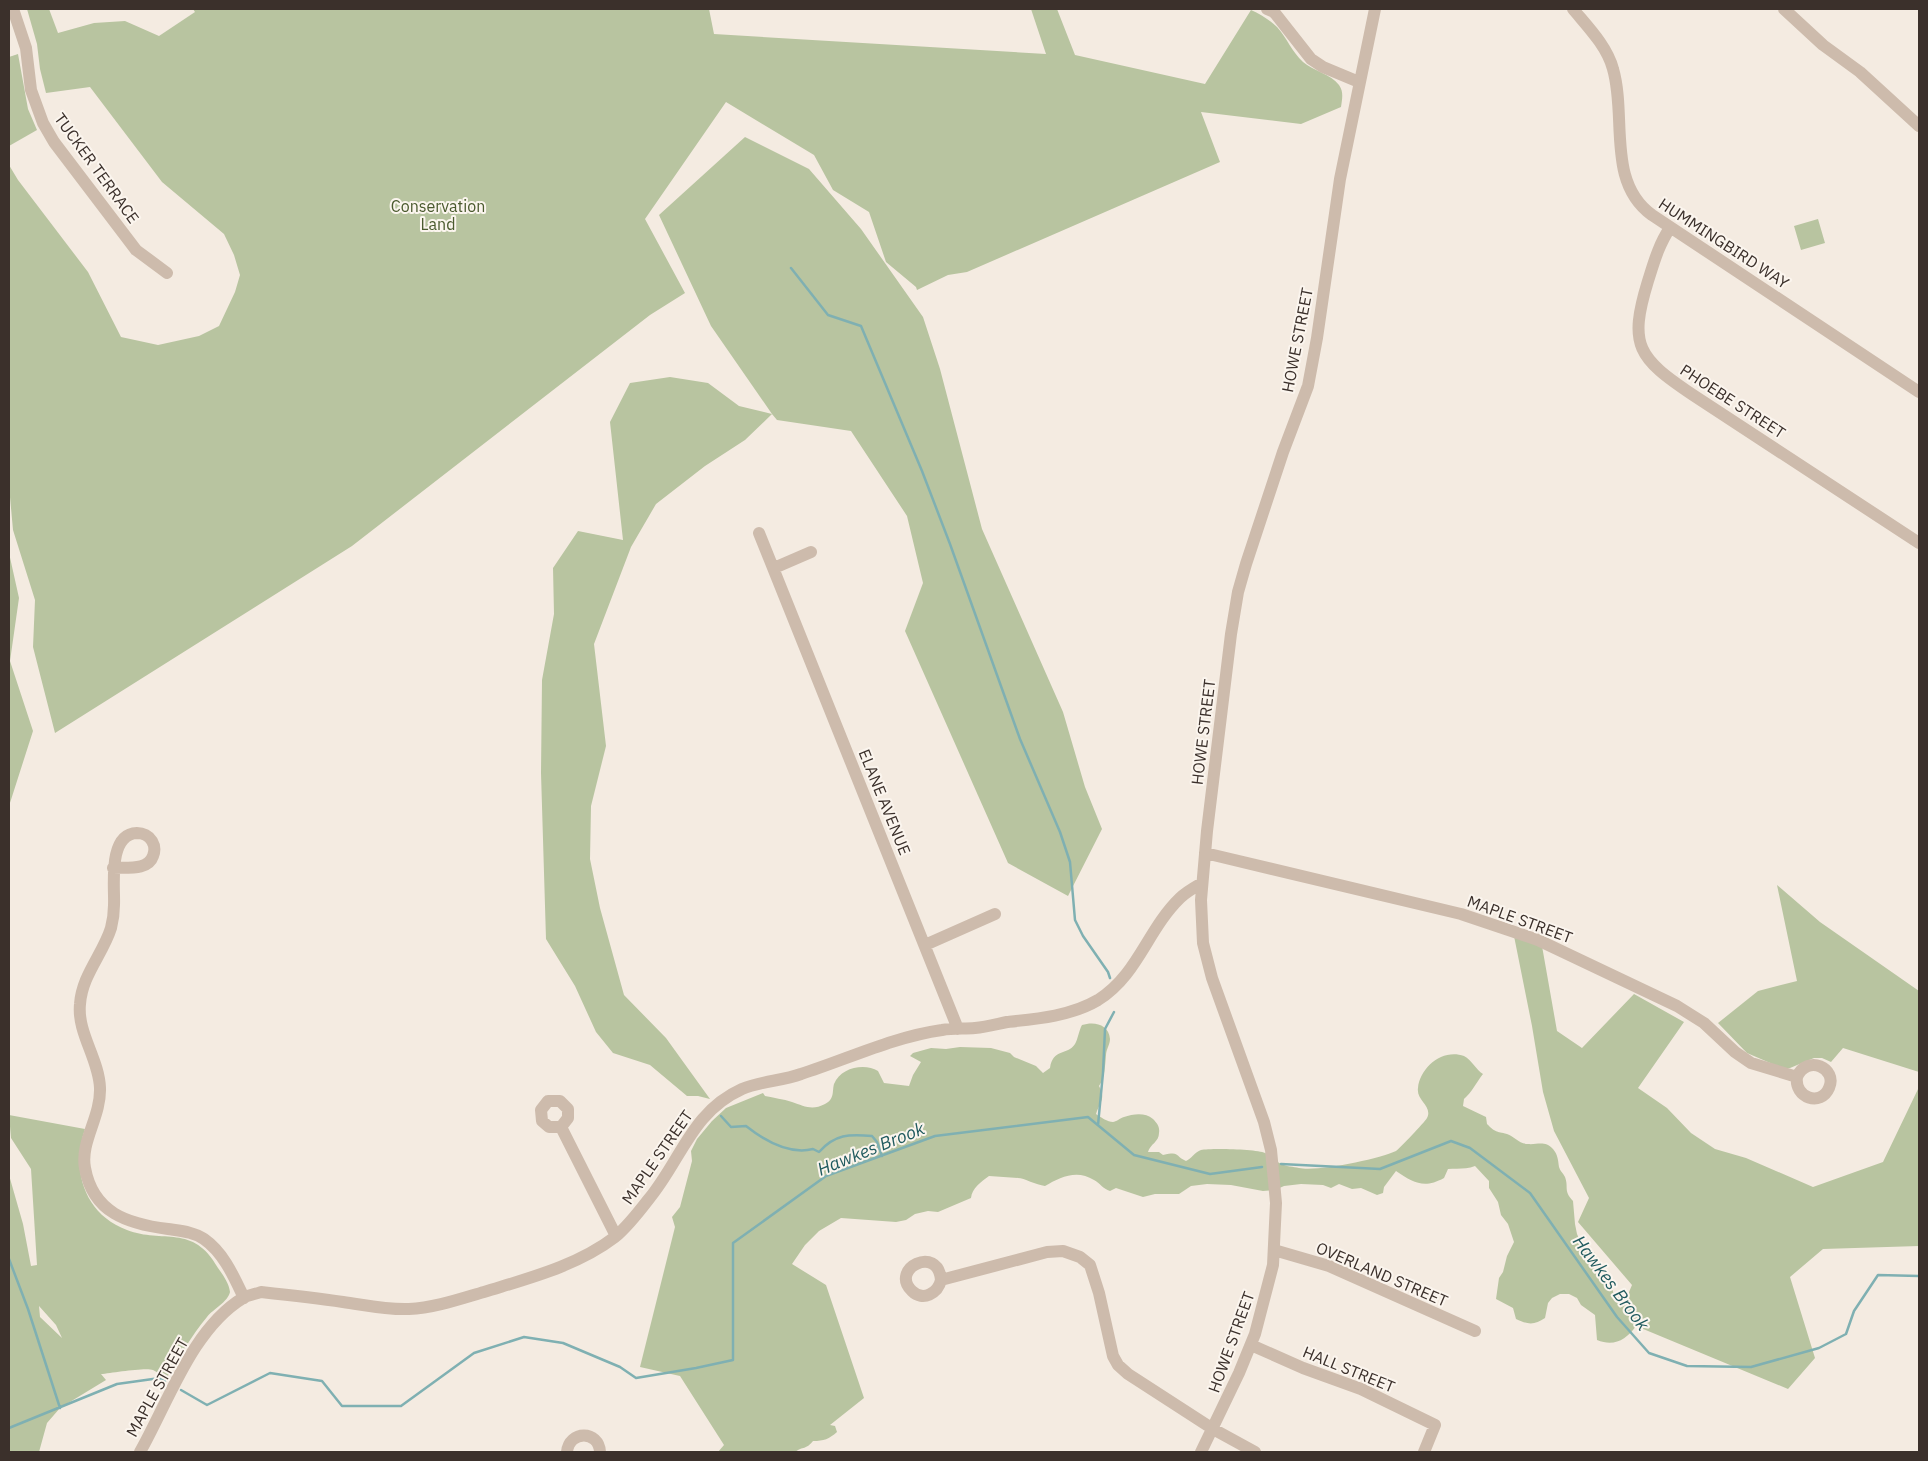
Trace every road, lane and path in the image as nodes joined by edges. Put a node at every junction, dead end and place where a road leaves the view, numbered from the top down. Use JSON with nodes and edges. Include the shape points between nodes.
{"nodes":[{"id":1,"x":13,"y":9,"type":"edge"},
{"id":2,"x":1267,"y":9,"type":"edge"},
{"id":3,"x":1375,"y":9,"type":"edge"},
{"id":4,"x":1573,"y":9,"type":"edge"},
{"id":5,"x":1784,"y":9,"type":"edge"},
{"id":6,"x":1359,"y":82,"type":"junction"},
{"id":7,"x":1919,"y":126,"type":"edge"},
{"id":8,"x":1670,"y":228,"type":"junction"},
{"id":9,"x":167,"y":273,"type":"dead end"},
{"id":10,"x":1919,"y":392,"type":"edge"},
{"id":11,"x":759,"y":533,"type":"dead end"},
{"id":12,"x":1919,"y":543,"type":"edge"},
{"id":13,"x":811,"y":552,"type":"dead end"},
{"id":14,"x":774,"y":568,"type":"junction"},
{"id":15,"x":1205,"y":852,"type":"junction"},
{"id":16,"x":113,"y":868,"type":"dead end"},
{"id":17,"x":1202,"y":882,"type":"junction"},
{"id":18,"x":995,"y":914,"type":"dead end"},
{"id":19,"x":925,"y":945,"type":"junction"},
{"id":20,"x":958,"y":1029,"type":"junction"},
{"id":21,"x":1797,"y":1077,"type":"dead end"},
{"id":22,"x":560,"y":1127,"type":"dead end"},
{"id":23,"x":616,"y":1236,"type":"junction"},
{"id":24,"x":1274,"y":1250,"type":"junction"},
{"id":25,"x":941,"y":1280,"type":"dead end"},
{"id":26,"x":244,"y":1298,"type":"junction"},
{"id":27,"x":1476,"y":1331,"type":"dead end"},
{"id":28,"x":1250,"y":1345,"type":"junction"},
{"id":29,"x":1213,"y":1429,"type":"junction"},
{"id":30,"x":140,"y":1452,"type":"edge"},
{"id":31,"x":567,"y":1452,"type":"edge"},
{"id":32,"x":600,"y":1452,"type":"edge"},
{"id":33,"x":1201,"y":1452,"type":"edge"},
{"id":34,"x":1255,"y":1452,"type":"edge"},
{"id":35,"x":1424,"y":1452,"type":"edge"}],
"edges":[{"from":1,"to":9,"type":"street","name":"TUCKER TERRACE","via":[[26,48],[31,90],[54,142],[136,250]]},
{"from":2,"to":6,"type":"street","via":[[1274,12],[1311,59]]},
{"from":3,"to":6,"type":"street","name":"HOWE STREET"},
{"from":4,"to":8,"type":"street","name":"HUMMINGBIRD WAY","via":[[1604,49],[1612,66],[1625,179],[1631,194],[1643,209]]},
{"from":5,"to":7,"type":"street"},
{"from":6,"to":15,"type":"street","name":"HOWE STREET","via":[[1340,179],[1308,386],[1238,592]]},
{"from":8,"to":10,"type":"street","name":"HUMMINGBIRD WAY"},
{"from":8,"to":12,"type":"street","name":"PHOEBE STREET","via":[[1663,238],[1641,305],[1640,344],[1651,363],[1693,395]]},
{"from":11,"to":14,"type":"street","name":"ELANE AVENUE"},
{"from":13,"to":14,"type":"street"},
{"from":14,"to":19,"type":"street","name":"ELANE AVENUE"},
{"from":15,"to":17,"type":"street","name":"HOWE STREET"},
{"from":15,"to":21,"type":"street","name":"MAPLE STREET","via":[[1461,914],[1538,940],[1677,1006],[1704,1023],[1751,1063]]},
{"from":16,"to":26,"type":"street","via":[[111,928],[86,979],[80,1004],[84,1032],[96,1064],[100,1088],[98,1108],[84,1154],[87,1178],[98,1200],[117,1216],[204,1238],[227,1264]]},
{"from":17,"to":20,"type":"street","name":"MAPLE STREET","via":[[1181,897],[1164,917],[1133,967],[1097,1000],[1077,1010],[1043,1018]]},
{"from":17,"to":24,"type":"street","name":"HOWE STREET","via":[[1203,943],[1208,964],[1255,1094],[1271,1150],[1276,1203]]},
{"from":18,"to":19,"type":"street"},
{"from":19,"to":20,"type":"street","name":"ELANE AVENUE"},
{"from":20,"to":23,"type":"street","name":"MAPLE STREET","via":[[900,1039],[730,1096],[700,1120],[661,1184]]},
{"from":22,"to":23,"type":"street"},
{"from":23,"to":26,"type":"street","name":"MAPLE STREET","via":[[553,1270],[430,1306],[390,1308],[261,1292]]},
{"from":24,"to":27,"type":"street","name":"OVERLAND STREET","via":[[1329,1266]]},
{"from":24,"to":28,"type":"street","name":"HOWE STREET","via":[[1265,1298]]},
{"from":25,"to":29,"type":"street","via":[[1047,1252],[1063,1251],[1080,1257],[1090,1265],[1118,1365]]},
{"from":26,"to":30,"type":"street","name":"MAPLE STREET","via":[[222,1315],[185,1365]]},
{"from":28,"to":29,"type":"street","name":"HOWE STREET"},
{"from":28,"to":35,"type":"street","name":"HALL STREET","via":[[1361,1389],[1435,1425]]},
{"from":29,"to":33,"type":"street","name":"HOWE STREET"},
{"from":29,"to":34,"type":"street"},
{"from":31,"to":32,"type":"street","via":[[572,1440],[585,1435],[597,1442]]}]}
